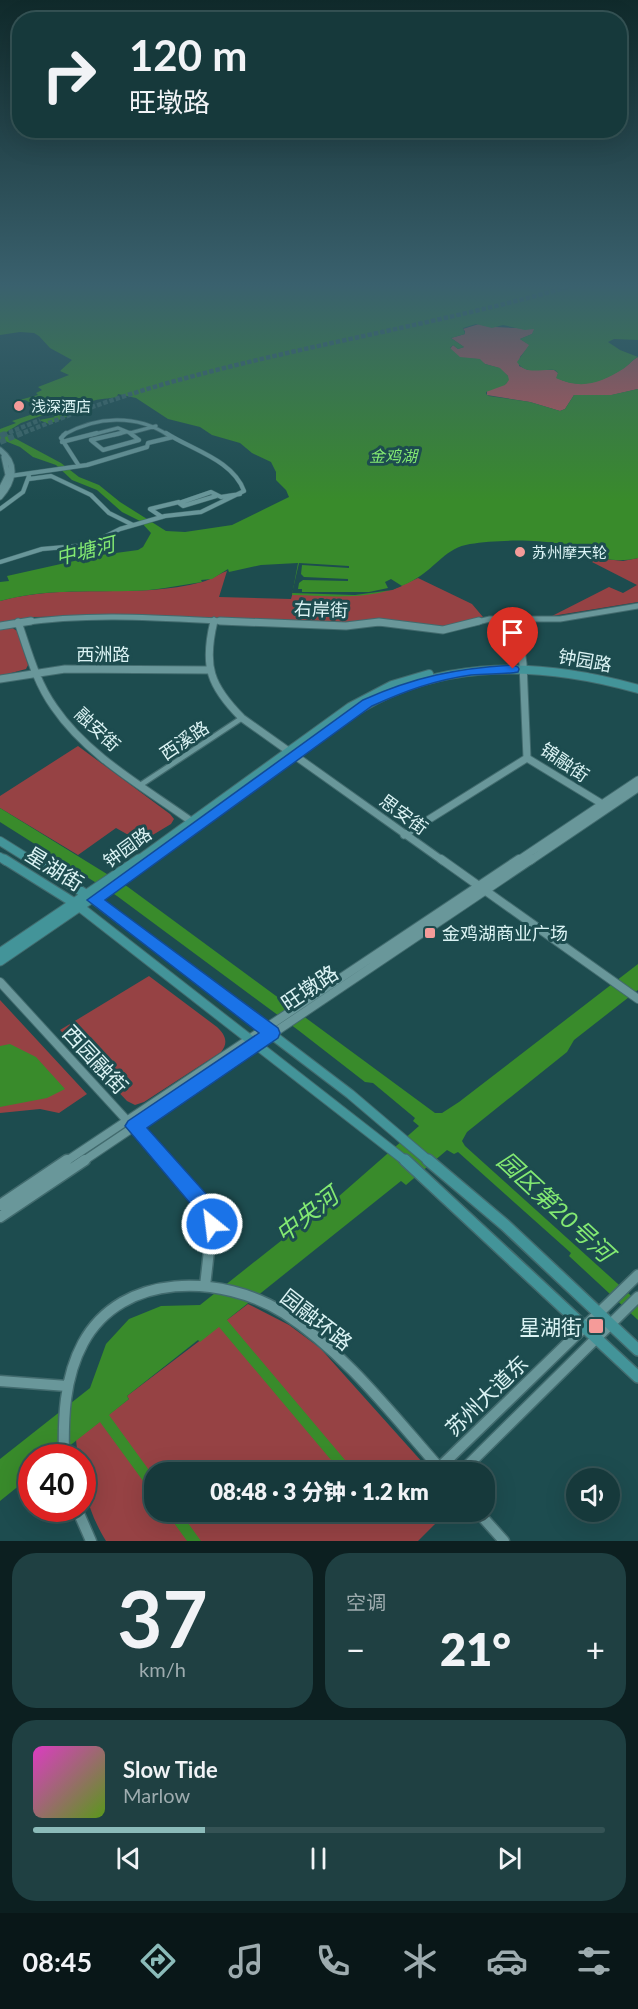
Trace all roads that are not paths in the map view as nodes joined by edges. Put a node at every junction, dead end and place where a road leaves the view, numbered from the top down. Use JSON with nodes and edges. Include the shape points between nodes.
{"nodes":[{"id":1,"x":156,"y":426,"type":"junction"},
{"id":2,"x":128,"y":432,"type":"junction"},
{"id":3,"x":87,"y":436,"type":"junction"},
{"id":4,"x":173,"y":436,"type":"junction"},
{"id":5,"x":92,"y":441,"type":"junction"},
{"id":6,"x":62,"y":442,"type":"junction"},
{"id":7,"x":0,"y":452,"type":"edge"},
{"id":8,"x":80,"y":465,"type":"junction"},
{"id":9,"x":10,"y":476,"type":"junction"},
{"id":10,"x":29,"y":476,"type":"junction"},
{"id":11,"x":0,"y":491,"type":"edge"},
{"id":12,"x":240,"y":494,"type":"junction"},
{"id":13,"x":0,"y":497,"type":"edge"},
{"id":14,"x":0,"y":508,"type":"edge"},
{"id":15,"x":162,"y":517,"type":"junction"},
{"id":16,"x":134,"y":526,"type":"junction"},
{"id":17,"x":0,"y":562,"type":"edge"},
{"id":18,"x":638,"y":606,"type":"edge"},
{"id":19,"x":214,"y":620,"type":"junction"},
{"id":20,"x":517,"y":620,"type":"junction"},
{"id":21,"x":18,"y":622,"type":"junction"},
{"id":22,"x":0,"y":626,"type":"edge"},
{"id":23,"x":523,"y":667,"type":"junction"},
{"id":24,"x":208,"y":670,"type":"junction"},
{"id":25,"x":35,"y":673,"type":"junction"},
{"id":26,"x":0,"y":679,"type":"edge"},
{"id":27,"x":638,"y":687,"type":"edge"},
{"id":28,"x":242,"y":718,"type":"junction"},
{"id":29,"x":291,"y":752,"type":"junction"},
{"id":30,"x":527,"y":758,"type":"junction"},
{"id":31,"x":638,"y":780,"type":"edge"},
{"id":32,"x":142,"y":784,"type":"junction"},
{"id":33,"x":638,"y":788,"type":"edge"},
{"id":34,"x":605,"y":806,"type":"junction"},
{"id":35,"x":193,"y":823,"type":"junction"},
{"id":36,"x":404,"y":835,"type":"junction"},
{"id":37,"x":0,"y":841,"type":"edge"},
{"id":38,"x":0,"y":857,"type":"edge"},
{"id":39,"x":481,"y":889,"type":"junction"},
{"id":40,"x":92,"y":897,"type":"junction"},
{"id":41,"x":79,"y":906,"type":"junction"},
{"id":42,"x":0,"y":953,"type":"edge"},
{"id":43,"x":0,"y":962,"type":"edge"},
{"id":44,"x":0,"y":982,"type":"edge"},
{"id":45,"x":638,"y":999,"type":"edge"},
{"id":46,"x":269,"y":1030,"type":"junction"},
{"id":47,"x":254,"y":1040,"type":"junction"},
{"id":48,"x":131,"y":1123,"type":"junction"},
{"id":49,"x":0,"y":1205,"type":"edge"},
{"id":50,"x":0,"y":1217,"type":"edge"},
{"id":51,"x":638,"y":1275,"type":"edge"},
{"id":52,"x":205,"y":1286,"type":"junction"},
{"id":53,"x":638,"y":1298,"type":"edge"},
{"id":54,"x":599,"y":1313,"type":"junction"},
{"id":55,"x":610,"y":1324,"type":"junction"},
{"id":56,"x":584,"y":1327,"type":"junction"},
{"id":57,"x":596,"y":1338,"type":"junction"},
{"id":58,"x":638,"y":1350,"type":"edge"},
{"id":59,"x":638,"y":1377,"type":"edge"},
{"id":60,"x":0,"y":1381,"type":"edge"},
{"id":61,"x":66,"y":1391,"type":"junction"},
{"id":62,"x":64,"y":1444,"type":"edge"},
{"id":63,"x":433,"y":1462,"type":"edge"},
{"id":64,"x":450,"y":1462,"type":"edge"},
{"id":65,"x":471,"y":1462,"type":"edge"},
{"id":66,"x":83,"y":1522,"type":"edge"},
{"id":67,"x":487,"y":1522,"type":"edge"},
{"id":68,"x":91,"y":1541,"type":"edge"},
{"id":69,"x":504,"y":1541,"type":"edge"}],
"edges":[{"from":1,"to":2,"type":"street"},
{"from":1,"to":4,"type":"street"},
{"from":1,"to":6,"type":"street","via":[[113,420],[64,434]]},
{"from":2,"to":3,"type":"street","via":[[118,428]]},
{"from":2,"to":5,"type":"street"},
{"from":2,"to":5,"type":"street","via":[[139,440],[107,450]]},
{"from":3,"to":5,"type":"street"},
{"from":3,"to":6,"type":"street"},
{"from":4,"to":8,"type":"street"},
{"from":4,"to":12,"type":"street","via":[[226,467],[243,484]]},
{"from":6,"to":8,"type":"street"},
{"from":7,"to":9,"type":"street","via":[[11,459]]},
{"from":8,"to":10,"type":"street"},
{"from":9,"to":10,"type":"street"},
{"from":9,"to":11,"type":"street"},
{"from":9,"to":13,"type":"street","via":[[11,483]]},
{"from":10,"to":14,"type":"street","via":[[26,488],[17,498]]},
{"from":10,"to":16,"type":"street","via":[[51,476],[91,495],[109,513]]},
{"from":12,"to":15,"type":"street","via":[[201,512]]},
{"from":12,"to":15,"type":"street","via":[[221,497],[211,492],[150,509]]},
{"from":15,"to":16,"type":"street"},
{"from":16,"to":17,"type":"street","via":[[88,545],[42,549]]},
{"from":18,"to":20,"type":"street","name":"右岸街","via":[[579,617]]},
{"from":19,"to":20,"type":"street","name":"右岸街","via":[[346,626],[379,622],[443,630],[490,619]]},
{"from":19,"to":21,"type":"street","name":"右岸街","via":[[78,617]]},
{"from":19,"to":24,"type":"street","name":"思安街","via":[[207,646]]},
{"from":20,"to":23,"type":"street","name":"锦融街"},
{"from":21,"to":22,"type":"street","name":"右岸街"},
{"from":21,"to":25,"type":"street","name":"融安街"},
{"from":23,"to":27,"type":"main road","name":"钟园路"},
{"from":23,"to":29,"type":"main road","name":"钟园路","via":[[452,674],[400,688],[368,703]]},
{"from":23,"to":30,"type":"street","name":"锦融街"},
{"from":24,"to":25,"type":"street","name":"西洲路","via":[[94,668]]},
{"from":24,"to":28,"type":"street","name":"思安街","via":[[222,697]]},
{"from":25,"to":26,"type":"street","name":"西洲路"},
{"from":25,"to":32,"type":"street","name":"融安街","via":[[75,732]]},
{"from":28,"to":29,"type":"street","name":"思安街"},
{"from":28,"to":32,"type":"street","name":"西溪路"},
{"from":29,"to":35,"type":"main road","name":"钟园路"},
{"from":29,"to":36,"type":"street","name":"思安街"},
{"from":30,"to":34,"type":"street","name":"锦融街"},
{"from":30,"to":36,"type":"street"},
{"from":31,"to":34,"type":"street","name":"旺墩路"},
{"from":32,"to":35,"type":"street","name":"融安街"},
{"from":33,"to":34,"type":"street","name":"旺墩路"},
{"from":34,"to":39,"type":"street","name":"旺墩路"},
{"from":35,"to":40,"type":"main road","name":"钟园路"},
{"from":36,"to":39,"type":"street","name":"思安街"},
{"from":37,"to":40,"type":"main road","name":"星湖街"},
{"from":38,"to":41,"type":"main road","name":"星湖街"},
{"from":39,"to":45,"type":"street","name":"思安街"},
{"from":39,"to":46,"type":"street","name":"旺墩路"},
{"from":40,"to":41,"type":"main road","name":"钟园路"},
{"from":40,"to":46,"type":"main road","name":"星湖街"},
{"from":41,"to":42,"type":"main road","name":"钟园路"},
{"from":41,"to":43,"type":"main road","name":"钟园路"},
{"from":41,"to":47,"type":"main road","name":"星湖街"},
{"from":44,"to":48,"type":"street","name":"西园融街"},
{"from":46,"to":47,"type":"street","name":"旺墩路"},
{"from":46,"to":54,"type":"main road","name":"星湖街","via":[[498,1219]]},
{"from":47,"to":48,"type":"street","name":"旺墩路"},
{"from":47,"to":56,"type":"main road","name":"星湖街","via":[[424,1176]]},
{"from":48,"to":49,"type":"street","name":"旺墩路"},
{"from":48,"to":50,"type":"street","name":"旺墩路"},
{"from":48,"to":52,"type":"street","name":"西园融街","via":[[213,1218]]},
{"from":51,"to":54,"type":"street","name":"苏州大道东"},
{"from":52,"to":61,"type":"street","name":"园融环路","via":[[154,1288],[115,1305],[86,1336]]},
{"from":52,"to":63,"type":"street","name":"园融环路","via":[[261,1300],[297,1323],[335,1354]]},
{"from":53,"to":55,"type":"street","name":"苏州大道东"},
{"from":54,"to":55,"type":"main road","name":"星湖街"},
{"from":54,"to":56,"type":"street","name":"苏州大道东"},
{"from":55,"to":57,"type":"street","name":"苏州大道东"},
{"from":55,"to":58,"type":"main road","name":"星湖街"},
{"from":56,"to":57,"type":"main road","name":"星湖街"},
{"from":56,"to":64,"type":"street","name":"苏州大道东"},
{"from":57,"to":59,"type":"main road","name":"星湖街"},
{"from":57,"to":65,"type":"street","name":"苏州大道东"},
{"from":60,"to":61,"type":"street"},
{"from":61,"to":62,"type":"street","name":"园融环路"},
{"from":66,"to":68,"type":"street"},
{"from":67,"to":69,"type":"street"}]}
